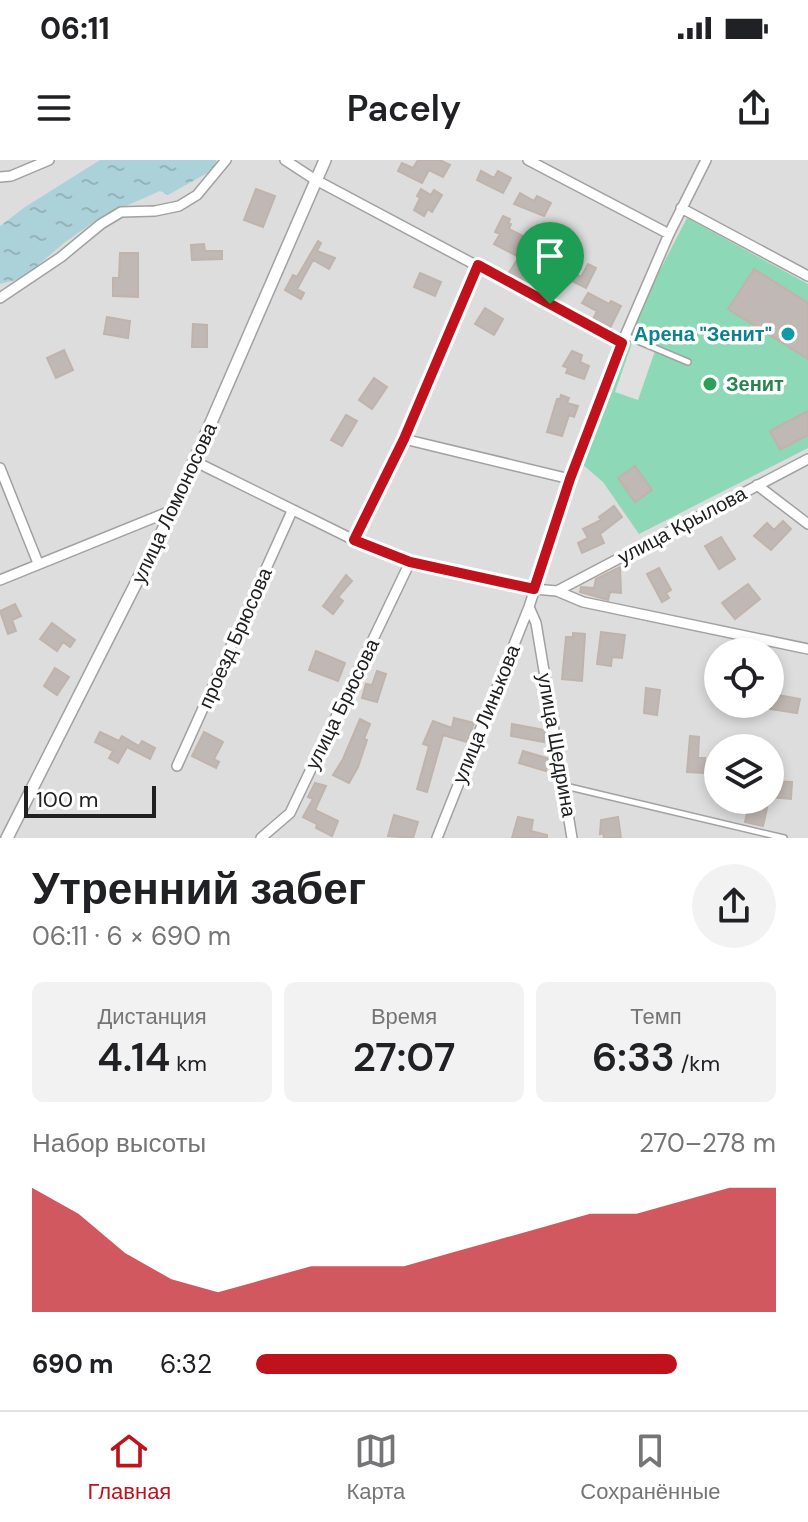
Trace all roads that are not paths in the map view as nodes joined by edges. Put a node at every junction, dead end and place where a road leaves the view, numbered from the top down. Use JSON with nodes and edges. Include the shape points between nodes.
{"nodes":[{"id":1,"x":49,"y":160,"type":"edge"},
{"id":2,"x":226,"y":160,"type":"edge"},
{"id":3,"x":285,"y":160,"type":"edge"},
{"id":4,"x":325,"y":160,"type":"edge"},
{"id":5,"x":528,"y":160,"type":"edge"},
{"id":6,"x":706,"y":160,"type":"edge"},
{"id":7,"x":0,"y":177,"type":"edge"},
{"id":8,"x":314,"y":179,"type":"junction"},
{"id":9,"x":681,"y":208,"type":"junction"},
{"id":10,"x":669,"y":234,"type":"junction"},
{"id":11,"x":478,"y":265,"type":"junction"},
{"id":12,"x":808,"y":276,"type":"edge"},
{"id":13,"x":0,"y":298,"type":"edge"},
{"id":14,"x":623,"y":340,"type":"junction"},
{"id":15,"x":688,"y":362,"type":"dead end"},
{"id":16,"x":404,"y":439,"type":"junction"},
{"id":17,"x":808,"y":459,"type":"edge"},
{"id":18,"x":196,"y":462,"type":"junction"},
{"id":19,"x":0,"y":468,"type":"edge"},
{"id":20,"x":570,"y":479,"type":"junction"},
{"id":21,"x":757,"y":485,"type":"junction"},
{"id":22,"x":173,"y":510,"type":"junction"},
{"id":23,"x":292,"y":511,"type":"junction"},
{"id":24,"x":808,"y":524,"type":"edge"},
{"id":25,"x":354,"y":540,"type":"junction"},
{"id":26,"x":410,"y":562,"type":"junction"},
{"id":27,"x":38,"y":563,"type":"junction"},
{"id":28,"x":0,"y":580,"type":"edge"},
{"id":29,"x":534,"y":589,"type":"junction"},
{"id":30,"x":557,"y":591,"type":"junction"},
{"id":31,"x":529,"y":607,"type":"junction"},
{"id":32,"x":808,"y":649,"type":"edge"},
{"id":33,"x":177,"y":766,"type":"dead end"},
{"id":34,"x":565,"y":786,"type":"junction"},
{"id":35,"x":7,"y":838,"type":"edge"},
{"id":36,"x":261,"y":838,"type":"edge"},
{"id":37,"x":437,"y":838,"type":"edge"},
{"id":38,"x":572,"y":838,"type":"edge"},
{"id":39,"x":784,"y":838,"type":"edge"}],
"edges":[{"from":1,"to":7,"type":"street"},
{"from":2,"to":13,"type":"street","via":[[197,195],[179,206],[121,212]]},
{"from":3,"to":8,"type":"street"},
{"from":4,"to":8,"type":"street","name":"улица Ломоносова"},
{"from":5,"to":10,"type":"street"},
{"from":6,"to":9,"type":"street","name":"улица Линькова"},
{"from":8,"to":11,"type":"street"},
{"from":8,"to":18,"type":"street","name":"улица Ломоносова"},
{"from":9,"to":10,"type":"street","name":"улица Линькова"},
{"from":9,"to":12,"type":"street"},
{"from":10,"to":14,"type":"street","name":"улица Линькова"},
{"from":11,"to":14,"type":"street"},
{"from":11,"to":16,"type":"street"},
{"from":14,"to":15,"type":"lane"},
{"from":14,"to":20,"type":"street","name":"улица Линькова"},
{"from":16,"to":20,"type":"street"},
{"from":16,"to":25,"type":"street"},
{"from":17,"to":21,"type":"street","name":"улица Крылова"},
{"from":18,"to":22,"type":"street","name":"улица Ломоносова"},
{"from":18,"to":23,"type":"street"},
{"from":19,"to":27,"type":"street"},
{"from":20,"to":29,"type":"street","name":"улица Линькова"},
{"from":21,"to":24,"type":"street"},
{"from":21,"to":30,"type":"street","name":"улица Крылова"},
{"from":22,"to":27,"type":"street"},
{"from":22,"to":35,"type":"street","name":"улица Ломоносова"},
{"from":23,"to":25,"type":"street"},
{"from":23,"to":33,"type":"street","name":"проезд Брюсова"},
{"from":25,"to":26,"type":"street"},
{"from":26,"to":29,"type":"street"},
{"from":26,"to":36,"type":"street","name":"улица Брюсова","via":[[290,813]]},
{"from":27,"to":28,"type":"street"},
{"from":29,"to":30,"type":"street"},
{"from":29,"to":31,"type":"street","name":"улица Линькова"},
{"from":30,"to":32,"type":"street","via":[[583,602]]},
{"from":31,"to":34,"type":"street","name":"улица Щедрина"},
{"from":31,"to":37,"type":"street","name":"улица Линькова"},
{"from":34,"to":38,"type":"street","name":"улица Щедрина"},
{"from":34,"to":39,"type":"lane"}]}
